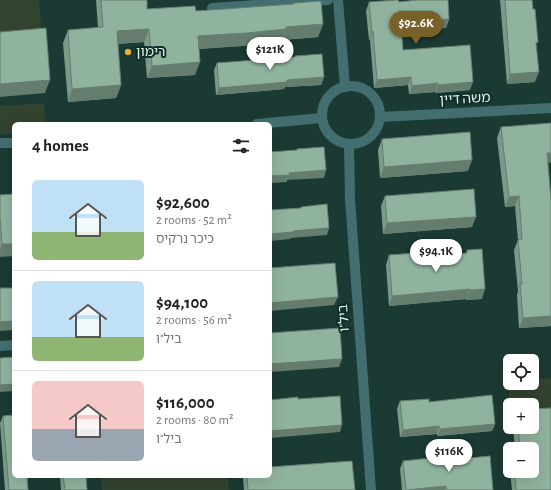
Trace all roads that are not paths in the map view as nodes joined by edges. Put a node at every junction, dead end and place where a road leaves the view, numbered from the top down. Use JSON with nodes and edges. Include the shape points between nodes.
{"nodes":[{"id":1,"x":328,"y":0,"type":"edge"},
{"id":2,"x":338,"y":0,"type":"edge"},
{"id":3,"x":212,"y":8,"type":"edge"},
{"id":4,"x":344,"y":87,"type":"junction"},
{"id":5,"x":551,"y":108,"type":"edge"},
{"id":6,"x":380,"y":117,"type":"junction"},
{"id":7,"x":322,"y":118,"type":"junction"},
{"id":8,"x":272,"y":123,"type":"edge"},
{"id":9,"x":0,"y":143,"type":"edge"},
{"id":10,"x":12,"y":143,"type":"edge"},
{"id":11,"x":349,"y":144,"type":"junction"},
{"id":12,"x":12,"y":344,"type":"edge"},
{"id":13,"x":0,"y":346,"type":"edge"},
{"id":14,"x":371,"y":490,"type":"edge"}],
"edges":[{"from":1,"to":3,"type":"street"},
{"from":2,"to":4,"type":"street"},
{"from":4,"to":6,"type":"street","via":[[354,86],[370,93],[376,100]]},
{"from":4,"to":7,"type":"street","via":[[334,92],[326,102]]},
{"from":5,"to":6,"type":"street","name":"משה דיין"},
{"from":6,"to":11,"type":"street","via":[[378,126],[370,137]]},
{"from":7,"to":8,"type":"street"},
{"from":7,"to":11,"type":"street","via":[[331,136]]},
{"from":9,"to":10,"type":"street"},
{"from":11,"to":14,"type":"street","name":"ביל\"ו","via":[[350,199]]},
{"from":12,"to":13,"type":"street"}]}
